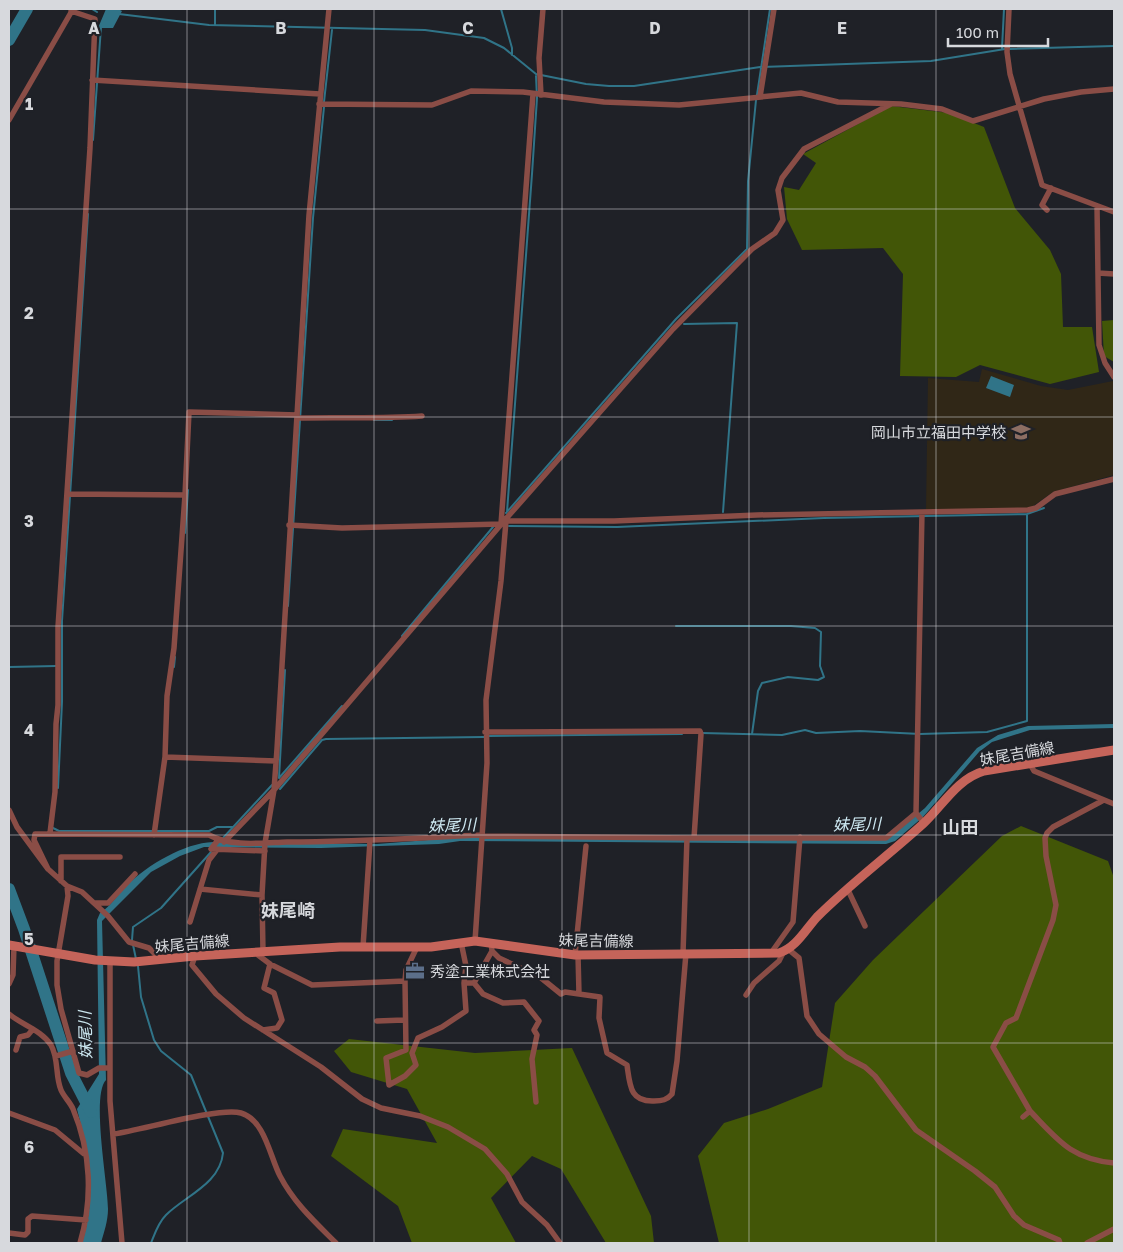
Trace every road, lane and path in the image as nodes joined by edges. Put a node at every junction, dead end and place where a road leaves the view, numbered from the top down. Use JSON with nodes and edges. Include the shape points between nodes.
{"nodes":[{"id":1,"x":328,"y":9,"type":"edge"},
{"id":2,"x":543,"y":9,"type":"edge"},
{"id":3,"x":774,"y":9,"type":"edge"},
{"id":4,"x":1009,"y":9,"type":"edge"},
{"id":5,"x":72,"y":10,"type":"edge"},
{"id":6,"x":95,"y":80,"type":"junction"},
{"id":7,"x":1114,"y":90,"type":"edge"},
{"id":8,"x":320,"y":94,"type":"junction"},
{"id":9,"x":537,"y":94,"type":"junction"},
{"id":10,"x":757,"y":97,"type":"junction"},
{"id":11,"x":322,"y":104,"type":"junction"},
{"id":12,"x":891,"y":104,"type":"junction"},
{"id":13,"x":1019,"y":107,"type":"junction"},
{"id":14,"x":9,"y":120,"type":"edge"},
{"id":15,"x":1050,"y":188,"type":"junction"},
{"id":16,"x":1097,"y":206,"type":"junction"},
{"id":17,"x":1047,"y":210,"type":"dead end"},
{"id":18,"x":1114,"y":212,"type":"edge"},
{"id":19,"x":1098,"y":273,"type":"junction"},
{"id":20,"x":1114,"y":274,"type":"edge"},
{"id":21,"x":1114,"y":377,"type":"edge"},
{"id":22,"x":422,"y":416,"type":"dead end"},
{"id":23,"x":299,"y":417,"type":"junction"},
{"id":24,"x":1114,"y":479,"type":"edge"},
{"id":25,"x":70,"y":494,"type":"junction"},
{"id":26,"x":185,"y":495,"type":"junction"},
{"id":27,"x":922,"y":515,"type":"junction"},
{"id":28,"x":504,"y":522,"type":"junction"},
{"id":29,"x":292,"y":525,"type":"junction"},
{"id":30,"x":485,"y":735,"type":"junction"},
{"id":31,"x":1114,"y":750,"type":"edge"},
{"id":32,"x":166,"y":757,"type":"junction"},
{"id":33,"x":276,"y":761,"type":"junction"},
{"id":34,"x":1030,"y":764,"type":"junction"},
{"id":35,"x":274,"y":786,"type":"junction"},
{"id":36,"x":1102,"y":801,"type":"junction"},
{"id":37,"x":1114,"y":804,"type":"edge"},
{"id":38,"x":9,"y":810,"type":"edge"},
{"id":39,"x":916,"y":814,"type":"junction"},
{"id":40,"x":923,"y":822,"type":"junction"},
{"id":41,"x":155,"y":833,"type":"junction"},
{"id":42,"x":50,"y":834,"type":"junction"},
{"id":43,"x":481,"y":838,"type":"junction"},
{"id":44,"x":694,"y":838,"type":"junction"},
{"id":45,"x":800,"y":839,"type":"junction"},
{"id":46,"x":687,"y":840,"type":"junction"},
{"id":47,"x":370,"y":844,"type":"junction"},
{"id":48,"x":217,"y":845,"type":"junction"},
{"id":49,"x":586,"y":846,"type":"dead end"},
{"id":50,"x":265,"y":847,"type":"junction"},
{"id":51,"x":120,"y":857,"type":"dead end"},
{"id":52,"x":48,"y":869,"type":"junction"},
{"id":53,"x":135,"y":874,"type":"dead end"},
{"id":54,"x":61,"y":881,"type":"junction"},
{"id":55,"x":67,"y":886,"type":"junction"},
{"id":56,"x":200,"y":889,"type":"junction"},
{"id":57,"x":848,"y":890,"type":"junction"},
{"id":58,"x":262,"y":895,"type":"junction"},
{"id":59,"x":94,"y":903,"type":"junction"},
{"id":60,"x":190,"y":922,"type":"dead end"},
{"id":61,"x":865,"y":926,"type":"dead end"},
{"id":62,"x":475,"y":941,"type":"junction"},
{"id":63,"x":461,"y":942,"type":"junction"},
{"id":64,"x":14,"y":946,"type":"edge"},
{"id":65,"x":363,"y":947,"type":"junction"},
{"id":66,"x":417,"y":947,"type":"junction"},
{"id":67,"x":491,"y":947,"type":"junction"},
{"id":68,"x":786,"y":950,"type":"junction"},
{"id":69,"x":259,"y":952,"type":"junction"},
{"id":70,"x":684,"y":953,"type":"junction"},
{"id":71,"x":771,"y":953,"type":"junction"},
{"id":72,"x":58,"y":954,"type":"junction"},
{"id":73,"x":577,"y":955,"type":"junction"},
{"id":74,"x":195,"y":956,"type":"junction"},
{"id":75,"x":161,"y":960,"type":"junction"},
{"id":76,"x":107,"y":961,"type":"junction"},
{"id":77,"x":270,"y":964,"type":"junction"},
{"id":78,"x":405,"y":981,"type":"junction"},
{"id":79,"x":464,"y":983,"type":"junction"},
{"id":80,"x":474,"y":983,"type":"junction"},
{"id":81,"x":9,"y":984,"type":"edge"},
{"id":82,"x":579,"y":994,"type":"junction"},
{"id":83,"x":746,"y":996,"type":"dead end"},
{"id":84,"x":9,"y":1014,"type":"edge"},
{"id":85,"x":404,"y":1020,"type":"junction"},
{"id":86,"x":377,"y":1021,"type":"dead end"},
{"id":87,"x":33,"y":1029,"type":"junction"},
{"id":88,"x":263,"y":1030,"type":"junction"},
{"id":89,"x":16,"y":1050,"type":"dead end"},
{"id":90,"x":72,"y":1052,"type":"junction"},
{"id":91,"x":57,"y":1056,"type":"junction"},
{"id":92,"x":104,"y":1068,"type":"junction"},
{"id":93,"x":536,"y":1102,"type":"dead end"},
{"id":94,"x":1030,"y":1111,"type":"junction"},
{"id":95,"x":9,"y":1112,"type":"edge"},
{"id":96,"x":1023,"y":1117,"type":"dead end"},
{"id":97,"x":114,"y":1134,"type":"junction"},
{"id":98,"x":87,"y":1157,"type":"junction"},
{"id":99,"x":1114,"y":1164,"type":"edge"},
{"id":100,"x":86,"y":1220,"type":"junction"},
{"id":101,"x":1114,"y":1229,"type":"edge"},
{"id":102,"x":9,"y":1233,"type":"edge"},
{"id":103,"x":80,"y":1243,"type":"edge"},
{"id":104,"x":122,"y":1243,"type":"edge"},
{"id":105,"x":336,"y":1243,"type":"edge"},
{"id":106,"x":560,"y":1243,"type":"edge"},
{"id":107,"x":1060,"y":1243,"type":"edge"},
{"id":108,"x":1087,"y":1243,"type":"edge"}],
"edges":[{"from":1,"to":8,"type":"street"},
{"from":2,"to":9,"type":"street"},
{"from":3,"to":10,"type":"street"},
{"from":4,"to":13,"type":"street","via":[[1010,74]]},
{"from":5,"to":6,"type":"street","via":[[95,18]]},
{"from":5,"to":14,"type":"street"},
{"from":6,"to":8,"type":"street"},
{"from":6,"to":25,"type":"street"},
{"from":7,"to":13,"type":"street","via":[[1081,92]]},
{"from":8,"to":11,"type":"street"},
{"from":9,"to":10,"type":"street","via":[[604,102],[679,105]]},
{"from":9,"to":11,"type":"street","via":[[471,91],[432,105]]},
{"from":9,"to":28,"type":"street"},
{"from":10,"to":12,"type":"street","via":[[801,93],[838,102]]},
{"from":11,"to":23,"type":"street","via":[[309,215]]},
{"from":12,"to":13,"type":"street","via":[[942,109],[973,121]]},
{"from":12,"to":28,"type":"street","via":[[804,149],[794,159],[778,190],[783,220],[775,233],[752,249],[673,329]]},
{"from":13,"to":15,"type":"street","via":[[1042,185]]},
{"from":15,"to":16,"type":"street"},
{"from":15,"to":17,"type":"street","via":[[1042,205]]},
{"from":16,"to":18,"type":"street"},
{"from":16,"to":19,"type":"street"},
{"from":19,"to":20,"type":"street"},
{"from":19,"to":21,"type":"street","via":[[1099,345]]},
{"from":22,"to":23,"type":"street","via":[[383,419]]},
{"from":23,"to":26,"type":"street","via":[[189,412]]},
{"from":23,"to":29,"type":"street"},
{"from":24,"to":27,"type":"street","via":[[1055,494],[1028,510]]},
{"from":25,"to":26,"type":"street"},
{"from":25,"to":42,"type":"street","via":[[58,627],[55,792]]},
{"from":26,"to":32,"type":"street","via":[[175,641],[167,696]]},
{"from":27,"to":28,"type":"street","via":[[757,515],[614,522]]},
{"from":27,"to":39,"type":"street"},
{"from":28,"to":29,"type":"street","via":[[342,528]]},
{"from":28,"to":30,"type":"street"},
{"from":28,"to":35,"type":"street"},
{"from":29,"to":33,"type":"street"},
{"from":30,"to":43,"type":"street","via":[[487,763]]},
{"from":30,"to":44,"type":"street","via":[[701,733]]},
{"from":31,"to":34,"type":"main road","name":"妹尾吉備線"},
{"from":32,"to":33,"type":"street"},
{"from":32,"to":41,"type":"street"},
{"from":33,"to":35,"type":"street"},
{"from":34,"to":36,"type":"street","via":[[1034,771]]},
{"from":34,"to":40,"type":"main road","name":"妹尾吉備線","via":[[974,774]]},
{"from":35,"to":48,"type":"street"},
{"from":35,"to":50,"type":"street"},
{"from":36,"to":37,"type":"street"},
{"from":36,"to":94,"type":"street","via":[[1052,827],[1045,838],[1056,905],[1016,1018],[1006,1023],[993,1047]]},
{"from":38,"to":52,"type":"street","via":[[17,827]]},
{"from":39,"to":40,"type":"street"},
{"from":39,"to":45,"type":"street","via":[[886,838]]},
{"from":40,"to":57,"type":"main road","name":"妹尾吉備線"},
{"from":41,"to":42,"type":"street"},
{"from":41,"to":48,"type":"street","via":[[208,835]]},
{"from":42,"to":52,"type":"street","via":[[35,834],[34,840]]},
{"from":43,"to":46,"type":"street"},
{"from":43,"to":47,"type":"street"},
{"from":43,"to":62,"type":"street"},
{"from":44,"to":45,"type":"street"},
{"from":44,"to":46,"type":"street"},
{"from":45,"to":71,"type":"street","via":[[793,922]]},
{"from":46,"to":70,"type":"street"},
{"from":47,"to":50,"type":"street"},
{"from":47,"to":65,"type":"street"},
{"from":48,"to":50,"type":"street"},
{"from":48,"to":50,"type":"street"},
{"from":48,"to":56,"type":"street","via":[[208,860]]},
{"from":49,"to":73,"type":"street"},
{"from":50,"to":58,"type":"street"},
{"from":51,"to":54,"type":"street","via":[[60,857]]},
{"from":52,"to":54,"type":"street"},
{"from":53,"to":59,"type":"street","via":[[108,903]]},
{"from":54,"to":55,"type":"street"},
{"from":55,"to":59,"type":"street","via":[[82,892]]},
{"from":55,"to":72,"type":"street"},
{"from":56,"to":58,"type":"street"},
{"from":56,"to":60,"type":"street"},
{"from":57,"to":61,"type":"street"},
{"from":57,"to":68,"type":"main road","name":"妹尾吉備線"},
{"from":58,"to":69,"type":"street"},
{"from":59,"to":75,"type":"street","via":[[132,943],[149,948]]},
{"from":62,"to":63,"type":"main road","name":"妹尾吉備線"},
{"from":62,"to":67,"type":"main road","name":"妹尾吉備線"},
{"from":63,"to":66,"type":"main road","name":"妹尾吉備線"},
{"from":63,"to":79,"type":"street","via":[[466,966]]},
{"from":64,"to":72,"type":"main road","name":"妹尾吉備線"},
{"from":64,"to":81,"type":"street","via":[[13,975]]},
{"from":65,"to":66,"type":"main road","name":"妹尾吉備線"},
{"from":65,"to":69,"type":"main road","name":"妹尾吉備線"},
{"from":66,"to":78,"type":"street","via":[[406,970]]},
{"from":67,"to":73,"type":"main road","name":"妹尾吉備線"},
{"from":67,"to":80,"type":"street"},
{"from":67,"to":82,"type":"street","via":[[499,958],[540,977],[561,994]]},
{"from":68,"to":71,"type":"main road","name":"妹尾吉備線"},
{"from":68,"to":83,"type":"street"},
{"from":68,"to":107,"type":"street","via":[[799,958],[807,1016],[819,1034],[875,1076],[916,1130],[995,1187],[1024,1225]]},
{"from":69,"to":74,"type":"main road","name":"妹尾吉備線"},
{"from":69,"to":77,"type":"street"},
{"from":70,"to":71,"type":"main road","name":"妹尾吉備線"},
{"from":70,"to":73,"type":"main road","name":"妹尾吉備線"},
{"from":70,"to":82,"type":"street","via":[[672,1094],[662,1101],[643,1101],[634,1095],[628,1066],[607,1053],[599,1018],[600,997]]},
{"from":72,"to":76,"type":"main road","name":"妹尾吉備線"},
{"from":72,"to":90,"type":"street","via":[[58,993]]},
{"from":73,"to":82,"type":"street"},
{"from":74,"to":75,"type":"main road","name":"妹尾吉備線"},
{"from":74,"to":88,"type":"street","via":[[194,970],[216,994]]},
{"from":75,"to":76,"type":"main road","name":"妹尾吉備線"},
{"from":76,"to":92,"type":"street"},
{"from":77,"to":78,"type":"street","via":[[312,985]]},
{"from":77,"to":88,"type":"street","via":[[264,988],[274,993],[282,1020],[277,1028]]},
{"from":78,"to":85,"type":"street"},
{"from":79,"to":80,"type":"street"},
{"from":79,"to":85,"type":"street","via":[[466,1011],[418,1038],[412,1053],[416,1065],[389,1085],[386,1058],[406,1050]]},
{"from":80,"to":93,"type":"street","via":[[483,994],[503,1003],[524,1002],[538,1021],[534,1030],[538,1036],[532,1059]]},
{"from":84,"to":87,"type":"street"},
{"from":85,"to":86,"type":"street"},
{"from":87,"to":89,"type":"street","via":[[20,1037]]},
{"from":87,"to":91,"type":"street","via":[[51,1045]]},
{"from":88,"to":106,"type":"street","via":[[371,1104],[420,1116],[448,1127],[485,1149],[506,1174],[522,1202],[548,1224]]},
{"from":90,"to":91,"type":"street"},
{"from":90,"to":92,"type":"street","via":[[81,1075]]},
{"from":91,"to":98,"type":"street","via":[[60,1084],[73,1107]]},
{"from":92,"to":97,"type":"street"},
{"from":94,"to":96,"type":"street"},
{"from":94,"to":99,"type":"street","via":[[1066,1147],[1083,1156]]},
{"from":95,"to":98,"type":"street","via":[[56,1130]]},
{"from":97,"to":104,"type":"street"},
{"from":97,"to":105,"type":"street","via":[[209,1115],[242,1113],[259,1127],[292,1195]]},
{"from":98,"to":100,"type":"street","via":[[89,1193]]},
{"from":100,"to":102,"type":"street","via":[[32,1216],[28,1219],[25,1235]]},
{"from":100,"to":103,"type":"street"},
{"from":101,"to":108,"type":"street"}]}
